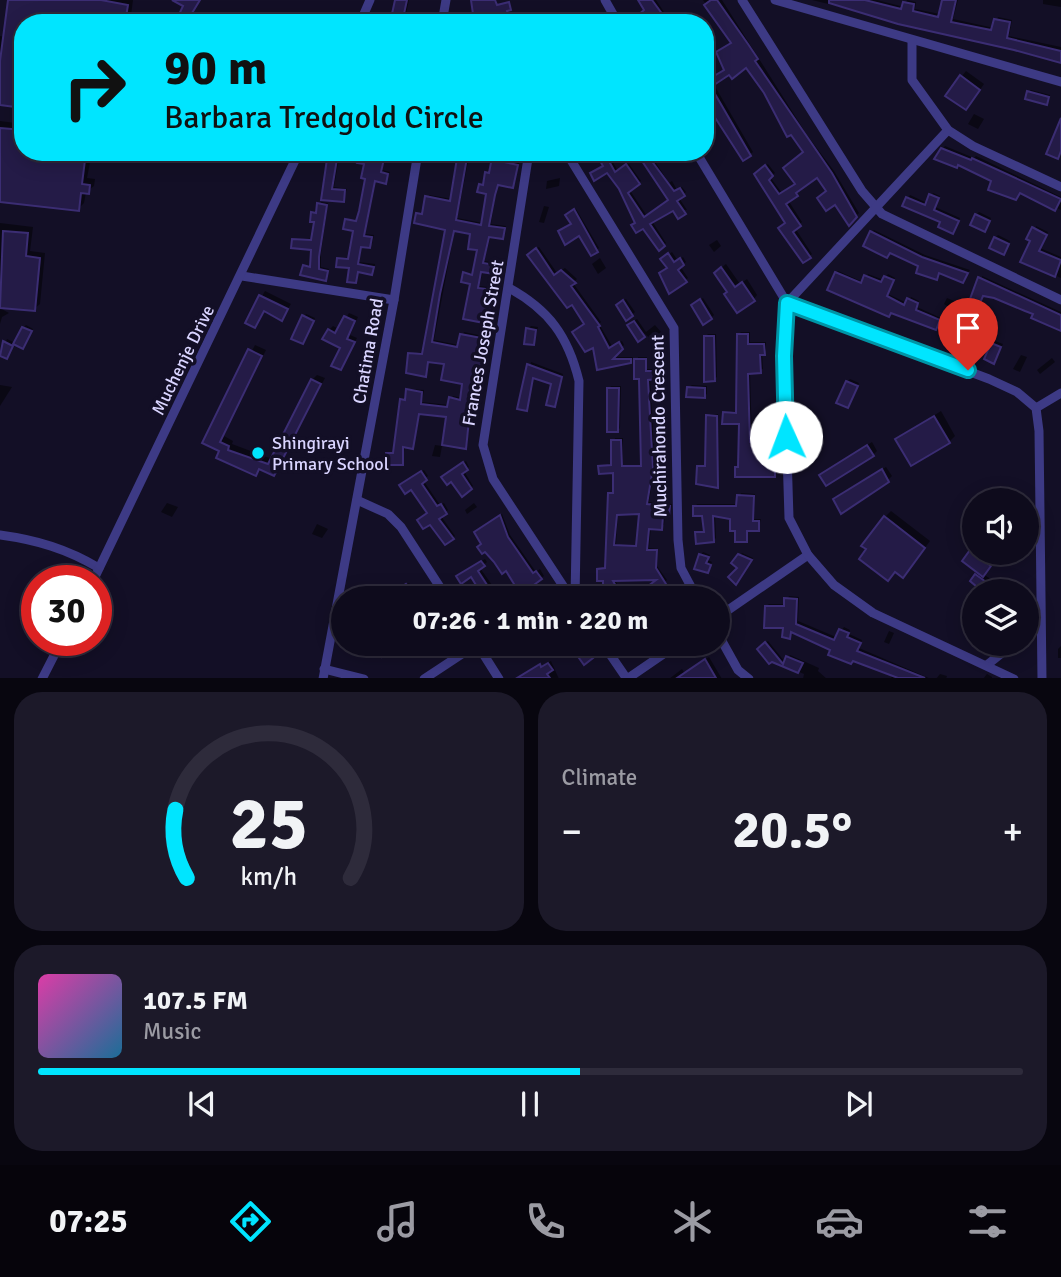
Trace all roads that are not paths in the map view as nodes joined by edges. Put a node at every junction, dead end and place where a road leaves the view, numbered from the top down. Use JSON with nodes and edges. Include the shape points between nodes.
{"nodes":[{"id":1,"x":742,"y":0,"type":"edge"},
{"id":2,"x":775,"y":0,"type":"edge"},
{"id":3,"x":912,"y":41,"type":"junction"},
{"id":4,"x":1061,"y":82,"type":"edge"},
{"id":5,"x":948,"y":130,"type":"junction"},
{"id":6,"x":295,"y":161,"type":"edge"},
{"id":7,"x":417,"y":161,"type":"edge"},
{"id":8,"x":528,"y":161,"type":"edge"},
{"id":9,"x":572,"y":161,"type":"edge"},
{"id":10,"x":701,"y":161,"type":"edge"},
{"id":11,"x":1061,"y":187,"type":"edge"},
{"id":12,"x":876,"y":207,"type":"junction"},
{"id":13,"x":242,"y":276,"type":"junction"},
{"id":14,"x":509,"y":288,"type":"junction"},
{"id":15,"x":394,"y":300,"type":"junction"},
{"id":16,"x":1061,"y":300,"type":"edge"},
{"id":17,"x":787,"y":303,"type":"junction"},
{"id":18,"x":1061,"y":393,"type":"edge"},
{"id":19,"x":1036,"y":408,"type":"junction"},
{"id":20,"x":357,"y":500,"type":"junction"},
{"id":21,"x":0,"y":535,"type":"edge"},
{"id":22,"x":808,"y":555,"type":"junction"},
{"id":23,"x":95,"y":565,"type":"edge"},
{"id":24,"x":101,"y":565,"type":"edge"},
{"id":25,"x":1039,"y":579,"type":"edge"},
{"id":26,"x":439,"y":586,"type":"edge"},
{"id":27,"x":565,"y":586,"type":"edge"},
{"id":28,"x":575,"y":586,"type":"edge"},
{"id":29,"x":691,"y":586,"type":"edge"},
{"id":30,"x":730,"y":609,"type":"edge"},
{"id":31,"x":1039,"y":623,"type":"edge"},
{"id":32,"x":54,"y":656,"type":"edge"},
{"id":33,"x":458,"y":656,"type":"edge"},
{"id":34,"x":485,"y":656,"type":"edge"},
{"id":35,"x":611,"y":656,"type":"edge"},
{"id":36,"x":660,"y":656,"type":"edge"},
{"id":37,"x":730,"y":656,"type":"edge"},
{"id":38,"x":998,"y":656,"type":"edge"},
{"id":39,"x":987,"y":665,"type":"junction"},
{"id":40,"x":323,"y":674,"type":"edge"},
{"id":41,"x":42,"y":678,"type":"edge"},
{"id":42,"x":364,"y":678,"type":"edge"},
{"id":43,"x":424,"y":678,"type":"edge"},
{"id":44,"x":499,"y":678,"type":"edge"},
{"id":45,"x":627,"y":678,"type":"edge"},
{"id":46,"x":748,"y":678,"type":"edge"},
{"id":47,"x":1014,"y":678,"type":"edge"},
{"id":48,"x":1042,"y":678,"type":"edge"}],
"edges":[{"from":1,"to":12,"type":"street"},
{"from":2,"to":3,"type":"street"},
{"from":3,"to":4,"type":"street"},
{"from":3,"to":5,"type":"street","via":[[912,80]]},
{"from":5,"to":11,"type":"street"},
{"from":5,"to":12,"type":"street"},
{"from":6,"to":13,"type":"street","name":"Muchenje Drive"},
{"from":7,"to":15,"type":"street","name":"Chatima Road"},
{"from":8,"to":14,"type":"street","name":"Frances Joseph Street"},
{"from":9,"to":29,"type":"street","name":"Muchirahondo Crescent","via":[[674,328],[678,540],[681,568]]},
{"from":10,"to":17,"type":"street"},
{"from":12,"to":16,"type":"street","via":[[903,226]]},
{"from":12,"to":17,"type":"street"},
{"from":13,"to":15,"type":"street"},
{"from":13,"to":24,"type":"street","name":"Muchenje Drive"},
{"from":14,"to":27,"type":"street","name":"Frances Joseph Street","via":[[482,445],[493,479]]},
{"from":14,"to":28,"type":"street","via":[[550,316],[574,358],[579,381],[579,559]]},
{"from":15,"to":20,"type":"street","name":"Chatima Road"},
{"from":17,"to":19,"type":"street","via":[[979,375],[1017,392]]},
{"from":17,"to":22,"type":"street","via":[[789,518]]},
{"from":18,"to":19,"type":"street"},
{"from":19,"to":25,"type":"street"},
{"from":20,"to":26,"type":"street","via":[[388,514],[401,527]]},
{"from":20,"to":40,"type":"street","name":"Chatima Road"},
{"from":21,"to":23,"type":"street","via":[[35,540]]},
{"from":22,"to":30,"type":"street"},
{"from":22,"to":39,"type":"street","via":[[834,585],[873,613]]},
{"from":31,"to":48,"type":"street"},
{"from":32,"to":41,"type":"street"},
{"from":33,"to":43,"type":"street"},
{"from":34,"to":44,"type":"street"},
{"from":35,"to":45,"type":"street"},
{"from":36,"to":45,"type":"street"},
{"from":37,"to":46,"type":"street"},
{"from":38,"to":39,"type":"street"},
{"from":39,"to":47,"type":"street"},
{"from":40,"to":42,"type":"street"}]}
